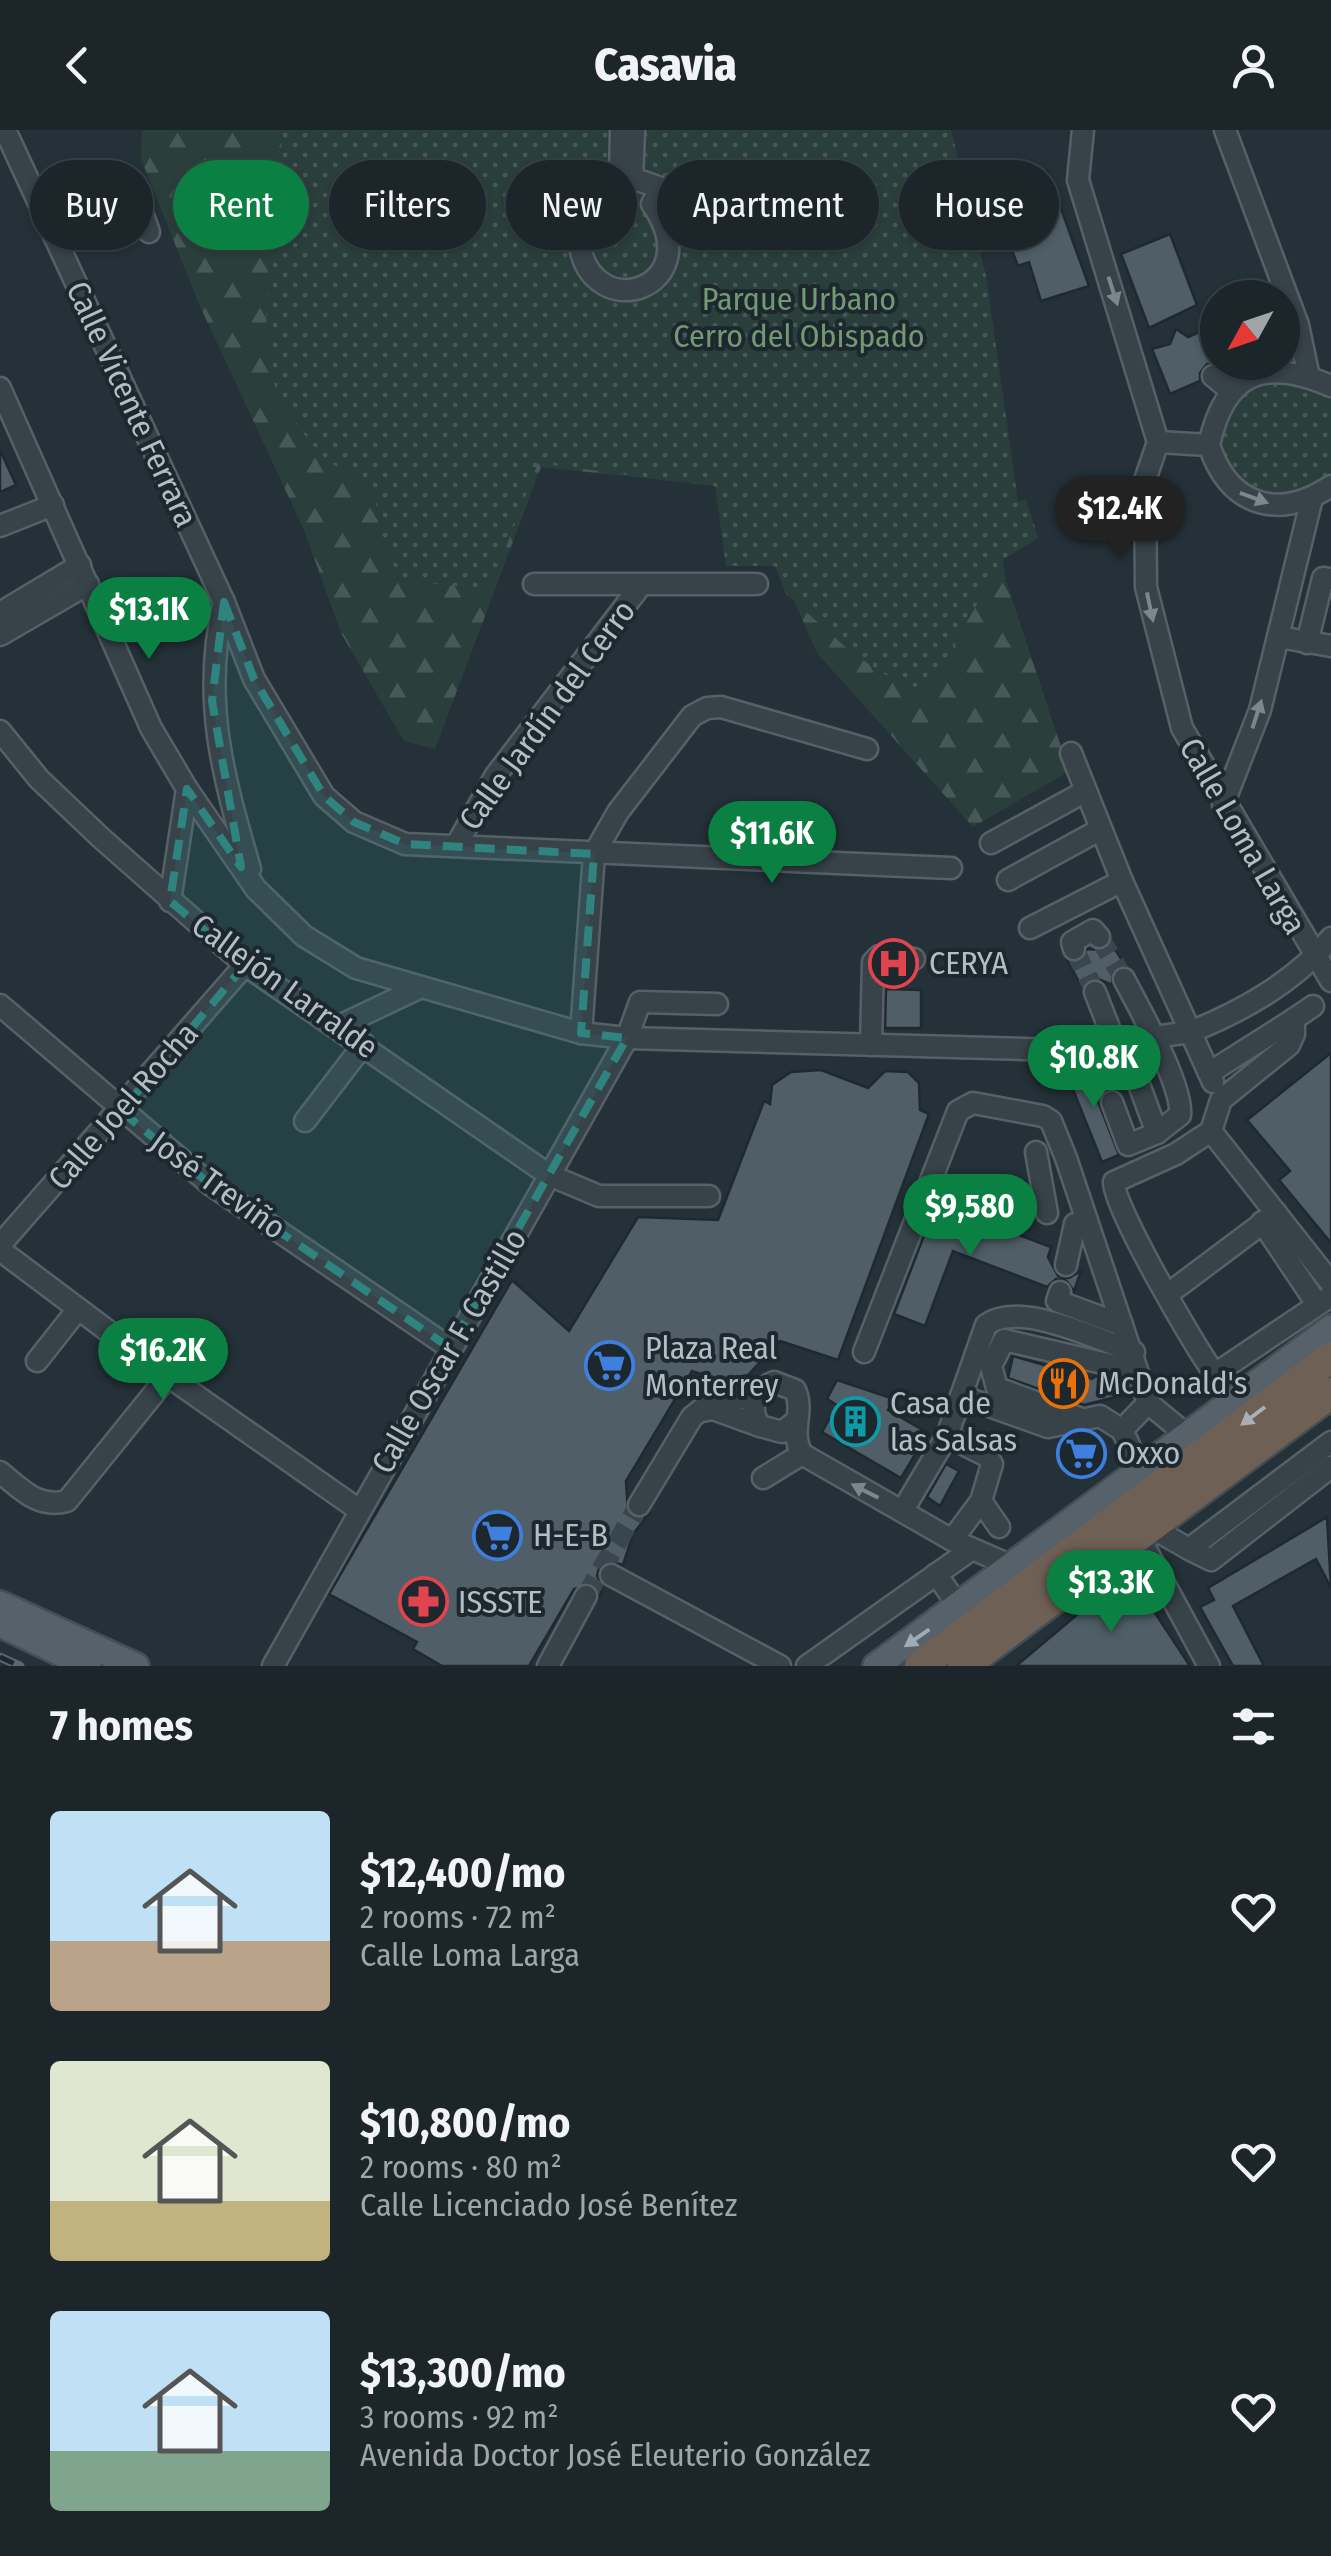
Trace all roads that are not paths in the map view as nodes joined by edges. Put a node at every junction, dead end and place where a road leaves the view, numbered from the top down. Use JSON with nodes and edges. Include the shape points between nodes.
{"nodes":[{"id":1,"x":621,"y":130,"type":"edge"},
{"id":2,"x":634,"y":130,"type":"edge"},
{"id":3,"x":1083,"y":130,"type":"edge"},
{"id":4,"x":1225,"y":130,"type":"edge"},
{"id":5,"x":13,"y":134,"type":"edge"},
{"id":6,"x":30,"y":176,"type":"edge"},
{"id":7,"x":61,"y":250,"type":"edge"},
{"id":8,"x":1309,"y":376,"type":"junction"},
{"id":9,"x":1218,"y":380,"type":"edge"},
{"id":10,"x":1331,"y":386,"type":"edge"},
{"id":11,"x":0,"y":388,"type":"edge"},
{"id":12,"x":1230,"y":391,"type":"junction"},
{"id":13,"x":1158,"y":442,"type":"junction"},
{"id":14,"x":1209,"y":446,"type":"junction"},
{"id":15,"x":1331,"y":486,"type":"edge"},
{"id":16,"x":1312,"y":498,"type":"junction"},
{"id":17,"x":53,"y":504,"type":"junction"},
{"id":18,"x":0,"y":526,"type":"edge"},
{"id":19,"x":84,"y":574,"type":"junction"},
{"id":20,"x":1331,"y":580,"type":"edge"},
{"id":21,"x":534,"y":584,"type":"dead end"},
{"id":22,"x":757,"y":584,"type":"dead end"},
{"id":23,"x":640,"y":585,"type":"junction"},
{"id":24,"x":224,"y":602,"type":"junction"},
{"id":25,"x":0,"y":614,"type":"edge"},
{"id":26,"x":0,"y":635,"type":"edge"},
{"id":27,"x":1279,"y":636,"type":"junction"},
{"id":28,"x":1308,"y":644,"type":"junction"},
{"id":29,"x":1331,"y":646,"type":"edge"},
{"id":30,"x":0,"y":731,"type":"edge"},
{"id":31,"x":866,"y":749,"type":"dead end"},
{"id":32,"x":1071,"y":754,"type":"dead end"},
{"id":33,"x":186,"y":788,"type":"junction"},
{"id":34,"x":1086,"y":790,"type":"junction"},
{"id":35,"x":1223,"y":805,"type":"junction"},
{"id":36,"x":1101,"y":829,"type":"junction"},
{"id":37,"x":991,"y":843,"type":"dead end"},
{"id":38,"x":456,"y":846,"type":"junction"},
{"id":39,"x":594,"y":854,"type":"junction"},
{"id":40,"x":950,"y":868,"type":"dead end"},
{"id":41,"x":1008,"y":880,"type":"dead end"},
{"id":42,"x":1122,"y":880,"type":"junction"},
{"id":43,"x":256,"y":889,"type":"junction"},
{"id":44,"x":170,"y":901,"type":"junction"},
{"id":45,"x":1030,"y":928,"type":"dead end"},
{"id":46,"x":1099,"y":937,"type":"dead end"},
{"id":47,"x":1331,"y":938,"type":"edge"},
{"id":48,"x":1074,"y":949,"type":"dead end"},
{"id":49,"x":914,"y":959,"type":"dead end"},
{"id":50,"x":1314,"y":959,"type":"junction"},
{"id":51,"x":245,"y":966,"type":"junction"},
{"id":52,"x":1124,"y":979,"type":"tunnel mouth"},
{"id":53,"x":1331,"y":981,"type":"edge"},
{"id":54,"x":417,"y":989,"type":"junction"},
{"id":55,"x":1095,"y":992,"type":"tunnel mouth"},
{"id":56,"x":717,"y":1004,"type":"dead end"},
{"id":57,"x":0,"y":1005,"type":"edge"},
{"id":58,"x":1313,"y":1006,"type":"dead end"},
{"id":59,"x":1294,"y":1019,"type":"junction"},
{"id":60,"x":339,"y":1026,"type":"junction"},
{"id":61,"x":1190,"y":1032,"type":"junction"},
{"id":62,"x":581,"y":1033,"type":"junction"},
{"id":63,"x":1152,"y":1037,"type":"junction"},
{"id":64,"x":626,"y":1038,"type":"junction"},
{"id":65,"x":1115,"y":1042,"type":"junction"},
{"id":66,"x":364,"y":1044,"type":"junction"},
{"id":67,"x":871,"y":1044,"type":"junction"},
{"id":68,"x":1208,"y":1072,"type":"junction"},
{"id":69,"x":1140,"y":1087,"type":"dead end"},
{"id":70,"x":1222,"y":1100,"type":"junction"},
{"id":71,"x":1112,"y":1102,"type":"dead end"},
{"id":72,"x":121,"y":1111,"type":"junction"},
{"id":73,"x":305,"y":1121,"type":"dead end"},
{"id":74,"x":1211,"y":1131,"type":"junction"},
{"id":75,"x":1157,"y":1133,"type":"junction"},
{"id":76,"x":1036,"y":1152,"type":"dead end"},
{"id":77,"x":549,"y":1175,"type":"junction"},
{"id":78,"x":709,"y":1196,"type":"dead end"},
{"id":79,"x":1047,"y":1212,"type":"dead end"},
{"id":80,"x":1269,"y":1218,"type":"junction"},
{"id":81,"x":1075,"y":1224,"type":"dead end"},
{"id":82,"x":0,"y":1247,"type":"edge"},
{"id":83,"x":1066,"y":1264,"type":"dead end"},
{"id":84,"x":1331,"y":1283,"type":"edge"},
{"id":85,"x":1060,"y":1292,"type":"dead end"},
{"id":86,"x":1168,"y":1294,"type":"junction"},
{"id":87,"x":1324,"y":1300,"type":"edge"},
{"id":88,"x":78,"y":1308,"type":"junction"},
{"id":89,"x":1122,"y":1325,"type":"junction"},
{"id":90,"x":1331,"y":1328,"type":"edge"},
{"id":91,"x":450,"y":1348,"type":"junction"},
{"id":92,"x":864,"y":1352,"type":"dead end"},
{"id":93,"x":1331,"y":1357,"type":"edge"},
{"id":94,"x":37,"y":1361,"type":"dead end"},
{"id":95,"x":1136,"y":1362,"type":"junction"},
{"id":96,"x":168,"y":1376,"type":"junction"},
{"id":97,"x":1331,"y":1392,"type":"edge"},
{"id":98,"x":961,"y":1396,"type":"junction"},
{"id":99,"x":755,"y":1397,"type":"junction"},
{"id":100,"x":1148,"y":1403,"type":"junction"},
{"id":101,"x":700,"y":1411,"type":"junction"},
{"id":102,"x":1079,"y":1418,"type":"junction"},
{"id":103,"x":796,"y":1420,"type":"junction"},
{"id":104,"x":760,"y":1426,"type":"junction"},
{"id":105,"x":1122,"y":1430,"type":"junction"},
{"id":106,"x":948,"y":1436,"type":"junction"},
{"id":107,"x":1188,"y":1436,"type":"junction"},
{"id":108,"x":1331,"y":1442,"type":"edge"},
{"id":109,"x":802,"y":1454,"type":"junction"},
{"id":110,"x":1331,"y":1467,"type":"edge"},
{"id":111,"x":0,"y":1472,"type":"edge"},
{"id":112,"x":1142,"y":1472,"type":"junction"},
{"id":113,"x":763,"y":1478,"type":"dead end"},
{"id":114,"x":981,"y":1500,"type":"junction"},
{"id":115,"x":639,"y":1506,"type":"tunnel mouth"},
{"id":116,"x":359,"y":1510,"type":"junction"},
{"id":117,"x":903,"y":1510,"type":"junction"},
{"id":118,"x":999,"y":1527,"type":"dead end"},
{"id":119,"x":1145,"y":1532,"type":"junction"},
{"id":120,"x":952,"y":1540,"type":"junction"},
{"id":121,"x":972,"y":1549,"type":"junction"},
{"id":122,"x":1190,"y":1549,"type":"junction"},
{"id":123,"x":1014,"y":1567,"type":"junction"},
{"id":124,"x":936,"y":1574,"type":"junction"},
{"id":125,"x":611,"y":1575,"type":"dead end"},
{"id":126,"x":586,"y":1596,"type":"tunnel mouth"},
{"id":127,"x":0,"y":1604,"type":"edge"},
{"id":128,"x":960,"y":1608,"type":"junction"},
{"id":129,"x":0,"y":1624,"type":"edge"},
{"id":130,"x":982,"y":1656,"type":"edge"},
{"id":131,"x":88,"y":1666,"type":"edge"},
{"id":132,"x":136,"y":1666,"type":"edge"},
{"id":133,"x":273,"y":1666,"type":"edge"},
{"id":134,"x":548,"y":1666,"type":"edge"},
{"id":135,"x":780,"y":1666,"type":"edge"},
{"id":136,"x":807,"y":1666,"type":"edge"},
{"id":137,"x":876,"y":1666,"type":"edge"},
{"id":138,"x":920,"y":1666,"type":"edge"},
{"id":139,"x":962,"y":1666,"type":"edge"},
{"id":140,"x":1209,"y":1666,"type":"edge"}],
"edges":[{"from":1,"to":2,"type":"street","via":[[620,176],[581,192],[595,210],[579,242],[590,275],[622,291],[655,280],[671,248],[652,204],[661,188],[632,178]]},
{"from":3,"to":13,"type":"street","one_way":true,"via":[[1078,180]]},
{"from":4,"to":8,"type":"street","via":[[1298,325]]},
{"from":5,"to":6,"type":"street","name":"Calle Vicente Ferrara"},
{"from":7,"to":24,"type":"street","name":"Calle Vicente Ferrara"},
{"from":8,"to":10,"type":"street"},
{"from":8,"to":12,"type":"street","via":[[1269,370]]},
{"from":9,"to":12,"type":"street"},
{"from":11,"to":17,"type":"street"},
{"from":12,"to":14,"type":"street"},
{"from":13,"to":14,"type":"street"},
{"from":13,"to":35,"type":"street","name":"Calle Loma Larga","one_way":true,"via":[[1145,480],[1146,588],[1182,728]]},
{"from":14,"to":16,"type":"street","one_way":true,"via":[[1230,487],[1246,498],[1282,505]]},
{"from":15,"to":16,"type":"street"},
{"from":16,"to":27,"type":"street"},
{"from":17,"to":18,"type":"street"},
{"from":17,"to":19,"type":"street"},
{"from":19,"to":25,"type":"street"},
{"from":19,"to":26,"type":"street"},
{"from":19,"to":33,"type":"street","via":[[151,728]]},
{"from":20,"to":28,"type":"street","via":[[1322,578]]},
{"from":21,"to":23,"type":"street"},
{"from":22,"to":23,"type":"street"},
{"from":23,"to":38,"type":"street","name":"Calle Jardín del Cerro","via":[[496,775]]},
{"from":24,"to":38,"type":"street","name":"Calle Vicente Ferrara","via":[[254,680],[334,807],[378,836]]},
{"from":24,"to":43,"type":"street","via":[[212,652],[212,701],[228,792]]},
{"from":27,"to":28,"type":"street"},
{"from":35,"to":27,"type":"street","one_way":true,"via":[[1260,710]]},
{"from":28,"to":29,"type":"street"},
{"from":30,"to":44,"type":"street","name":"Callejón Larralde","via":[[39,778]]},
{"from":31,"to":39,"type":"street","via":[[706,708],[666,747]]},
{"from":32,"to":34,"type":"street"},
{"from":33,"to":43,"type":"street"},
{"from":33,"to":44,"type":"street"},
{"from":34,"to":36,"type":"street"},
{"from":34,"to":37,"type":"street"},
{"from":35,"to":50,"type":"street","name":"Calle Loma Larga"},
{"from":36,"to":41,"type":"street"},
{"from":36,"to":42,"type":"street"},
{"from":38,"to":39,"type":"street","name":"Calle Vicente Ferrara"},
{"from":39,"to":40,"type":"street","name":"Calle Vicente Ferrara"},
{"from":39,"to":62,"type":"street"},
{"from":42,"to":45,"type":"street"},
{"from":42,"to":61,"type":"street"},
{"from":43,"to":54,"type":"street","via":[[304,936],[356,968]]},
{"from":44,"to":51,"type":"street","name":"Callejón Larralde"},
{"from":46,"to":48,"type":"street","via":[[1094,930],[1072,942]]},
{"from":47,"to":50,"type":"street"},
{"from":49,"to":67,"type":"street","via":[[879,956],[873,962]]},
{"from":50,"to":53,"type":"street","name":"Calle Loma Larga"},
{"from":50,"to":61,"type":"street"},
{"from":51,"to":60,"type":"street","name":"Callejón Larralde"},
{"from":51,"to":72,"type":"street","name":"Calle Joel Rocha"},
{"from":52,"to":63,"type":"street"},
{"from":54,"to":60,"type":"street"},
{"from":54,"to":62,"type":"street"},
{"from":55,"to":65,"type":"street"},
{"from":56,"to":64,"type":"street","name":"Calle Oscar F. Castillo","via":[[640,1002]]},
{"from":57,"to":72,"type":"street","name":"José Treviño"},
{"from":58,"to":59,"type":"street"},
{"from":59,"to":68,"type":"street"},
{"from":59,"to":70,"type":"street","via":[[1289,1044]]},
{"from":60,"to":66,"type":"street","name":"Callejón Larralde"},
{"from":61,"to":63,"type":"street"},
{"from":61,"to":68,"type":"street"},
{"from":62,"to":64,"type":"street"},
{"from":63,"to":65,"type":"street"},
{"from":63,"to":75,"type":"street","via":[[1181,1106],[1175,1123]]},
{"from":64,"to":67,"type":"street"},
{"from":64,"to":77,"type":"street","name":"Calle Oscar F. Castillo"},
{"from":65,"to":67,"type":"street","via":[[1062,1050]]},
{"from":66,"to":73,"type":"street"},
{"from":66,"to":77,"type":"street","name":"Callejón Larralde"},
{"from":68,"to":70,"type":"street"},
{"from":69,"to":75,"type":"street"},
{"from":70,"to":74,"type":"street"},
{"from":71,"to":75,"type":"street","via":[[1128,1144]]},
{"from":72,"to":82,"type":"street","name":"Calle Joel Rocha"},
{"from":72,"to":91,"type":"street","name":"José Treviño","via":[[211,1185]]},
{"from":74,"to":80,"type":"street"},
{"from":74,"to":86,"type":"street","via":[[1114,1182],[1112,1192]]},
{"from":76,"to":79,"type":"street"},
{"from":77,"to":78,"type":"street","name":"Callejón Larralde","via":[[599,1196]]},
{"from":77,"to":91,"type":"street","name":"Calle Oscar F. Castillo"},
{"from":80,"to":84,"type":"street"},
{"from":80,"to":86,"type":"street"},
{"from":80,"to":87,"type":"street"},
{"from":81,"to":83,"type":"street"},
{"from":82,"to":88,"type":"street"},
{"from":85,"to":89,"type":"street","via":[[1057,1301]]},
{"from":86,"to":87,"type":"street","via":[[1218,1372]]},
{"from":88,"to":94,"type":"street"},
{"from":88,"to":96,"type":"street"},
{"from":89,"to":92,"type":"street","via":[[1051,1121],[967,1104],[953,1124]]},
{"from":89,"to":95,"type":"street"},
{"from":90,"to":107,"type":"main road"},
{"from":91,"to":116,"type":"street","name":"Calle Oscar F. Castillo"},
{"from":93,"to":138,"type":"highway","one_way":true},
{"from":95,"to":98,"type":"street","via":[[1011,1313],[986,1325]]},
{"from":95,"to":100,"type":"street"},
{"from":95,"to":102,"type":"street","via":[[1004,1340],[991,1366],[996,1388]]},
{"from":96,"to":111,"type":"street","via":[[67,1501],[38,1501]]},
{"from":96,"to":116,"type":"street"},
{"from":97,"to":119,"type":"highway"},
{"from":98,"to":102,"type":"street","via":[[1048,1428]]},
{"from":98,"to":106,"type":"street"},
{"from":99,"to":101,"type":"street","via":[[712,1401]]},
{"from":99,"to":103,"type":"street","via":[[765,1385],[785,1383],[800,1401]]},
{"from":99,"to":104,"type":"street"},
{"from":100,"to":105,"type":"street"},
{"from":100,"to":107,"type":"street"},
{"from":101,"to":104,"type":"street","via":[[713,1409]]},
{"from":101,"to":115,"type":"street"},
{"from":102,"to":105,"type":"street","via":[[1100,1416]]},
{"from":103,"to":104,"type":"street","via":[[782,1432]]},
{"from":103,"to":109,"type":"street"},
{"from":105,"to":112,"type":"street"},
{"from":106,"to":114,"type":"street","via":[[992,1464]]},
{"from":106,"to":117,"type":"street"},
{"from":107,"to":112,"type":"main road"},
{"from":108,"to":122,"type":"street"},
{"from":109,"to":113,"type":"street"},
{"from":117,"to":109,"type":"street","one_way":true},
{"from":110,"to":122,"type":"street","via":[[1211,1560]]},
{"from":112,"to":123,"type":"main road"},
{"from":114,"to":118,"type":"street"},
{"from":114,"to":120,"type":"street"},
{"from":116,"to":133,"type":"street","name":"Calle Oscar F. Castillo"},
{"from":117,"to":120,"type":"street"},
{"from":119,"to":122,"type":"street"},
{"from":119,"to":130,"type":"highway"},
{"from":119,"to":140,"type":"street"},
{"from":120,"to":121,"type":"street"},
{"from":121,"to":123,"type":"street"},
{"from":121,"to":124,"type":"street"},
{"from":123,"to":128,"type":"main road"},
{"from":124,"to":128,"type":"street"},
{"from":124,"to":136,"type":"street"},
{"from":125,"to":135,"type":"street"},
{"from":126,"to":134,"type":"street"},
{"from":127,"to":132,"type":"main road"},
{"from":128,"to":137,"type":"main road","one_way":true},
{"from":129,"to":131,"type":"main road"},
{"from":130,"to":139,"type":"highway"}]}
